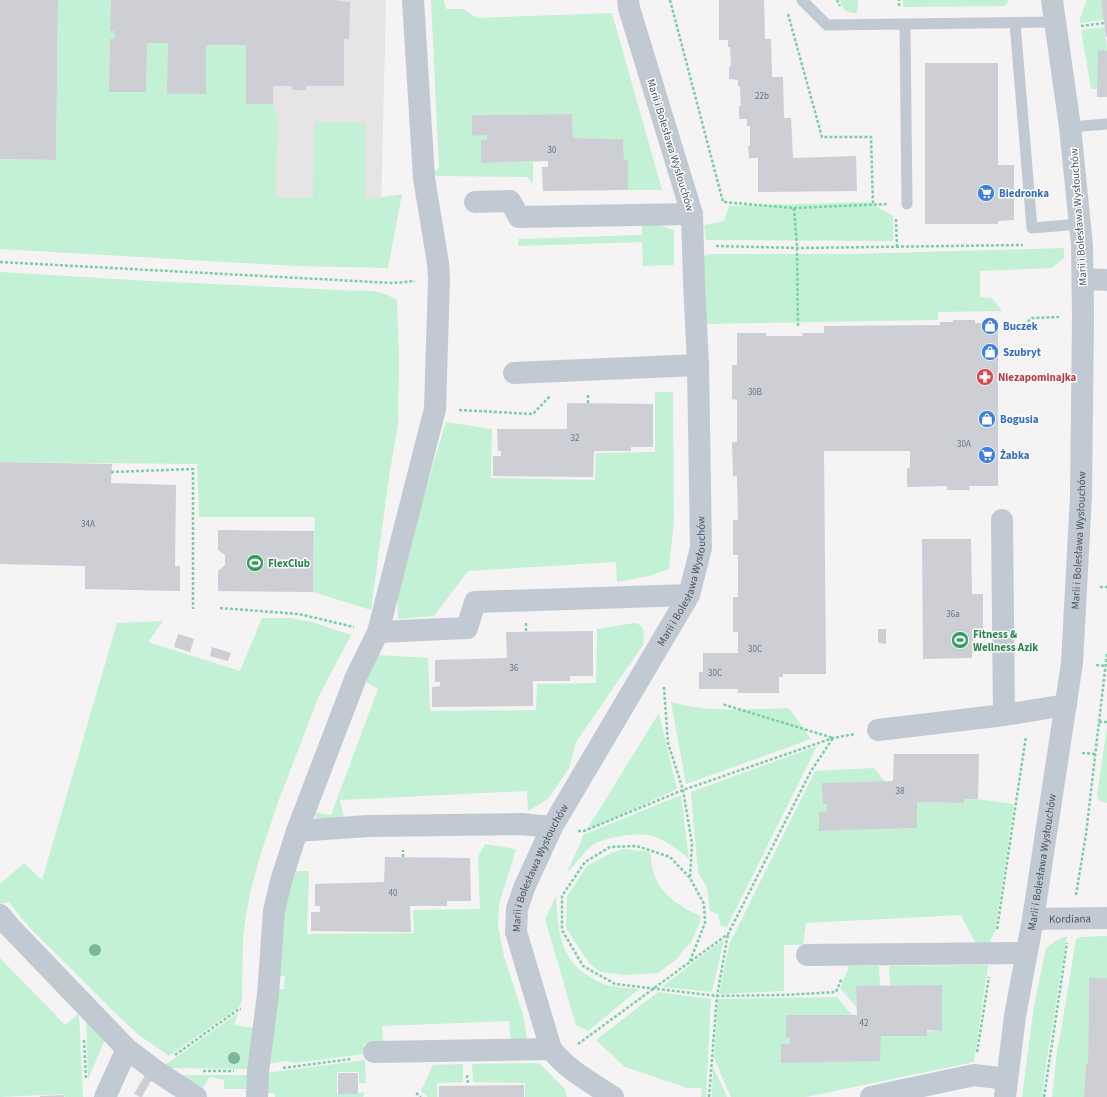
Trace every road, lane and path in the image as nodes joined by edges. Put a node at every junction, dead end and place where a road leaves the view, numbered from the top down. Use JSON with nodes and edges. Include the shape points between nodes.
{"nodes":[{"id":1,"x":414,"y":0,"type":"edge"},
{"id":2,"x":628,"y":0,"type":"edge"},
{"id":3,"x":670,"y":0,"type":"edge"},
{"id":4,"x":802,"y":0,"type":"edge"},
{"id":5,"x":1052,"y":0,"type":"edge"},
{"id":6,"x":787,"y":8,"type":"dead end"},
{"id":7,"x":1015,"y":23,"type":"junction"},
{"id":8,"x":1104,"y":23,"type":"dead end"},
{"id":9,"x":1064,"y":24,"type":"junction"},
{"id":10,"x":905,"y":25,"type":"junction"},
{"id":11,"x":1107,"y":124,"type":"edge"},
{"id":12,"x":1070,"y":127,"type":"junction"},
{"id":13,"x":475,"y":202,"type":"dead end"},
{"id":14,"x":873,"y":204,"type":"junction"},
{"id":15,"x":902,"y":204,"type":"junction"},
{"id":16,"x":794,"y":208,"type":"junction"},
{"id":17,"x":692,"y":214,"type":"junction"},
{"id":18,"x":1080,"y":224,"type":"junction"},
{"id":19,"x":693,"y":245,"type":"junction"},
{"id":20,"x":1028,"y":245,"type":"dead end"},
{"id":21,"x":897,"y":247,"type":"junction"},
{"id":22,"x":797,"y":248,"type":"junction"},
{"id":23,"x":0,"y":262,"type":"edge"},
{"id":24,"x":439,"y":279,"type":"junction"},
{"id":25,"x":1083,"y":280,"type":"junction"},
{"id":26,"x":1107,"y":280,"type":"edge"},
{"id":27,"x":1083,"y":317,"type":"junction"},
{"id":28,"x":798,"y":327,"type":"dead end"},
{"id":29,"x":1016,"y":330,"type":"dead end"},
{"id":30,"x":698,"y":365,"type":"junction"},
{"id":31,"x":571,"y":370,"type":"junction"},
{"id":32,"x":514,"y":373,"type":"dead end"},
{"id":33,"x":434,"y":409,"type":"junction"},
{"id":34,"x":111,"y":472,"type":"dead end"},
{"id":35,"x":1002,"y":520,"type":"dead end"},
{"id":36,"x":689,"y":595,"type":"junction"},
{"id":37,"x":220,"y":608,"type":"dead end"},
{"id":38,"x":193,"y":609,"type":"dead end"},
{"id":39,"x":378,"y":632,"type":"junction"},
{"id":40,"x":1107,"y":653,"type":"edge"},
{"id":41,"x":664,"y":687,"type":"dead end"},
{"id":42,"x":722,"y":704,"type":"dead end"},
{"id":43,"x":1066,"y":705,"type":"junction"},
{"id":44,"x":1030,"y":710,"type":"junction"},
{"id":45,"x":1004,"y":715,"type":"junction"},
{"id":46,"x":1099,"y":722,"type":"junction"},
{"id":47,"x":1107,"y":722,"type":"edge"},
{"id":48,"x":878,"y":730,"type":"joint"},
{"id":49,"x":834,"y":738,"type":"junction"},
{"id":50,"x":683,"y":790,"type":"junction"},
{"id":51,"x":552,"y":827,"type":"junction"},
{"id":52,"x":297,"y":831,"type":"junction"},
{"id":53,"x":690,"y":878,"type":"junction"},
{"id":54,"x":0,"y":915,"type":"edge"},
{"id":55,"x":1072,"y":918,"type":"junction"},
{"id":56,"x":1107,"y":918,"type":"edge"},
{"id":57,"x":1033,"y":919,"type":"junction"},
{"id":58,"x":728,"y":934,"type":"junction"},
{"id":59,"x":993,"y":953,"type":"junction"},
{"id":60,"x":1026,"y":953,"type":"junction"},
{"id":61,"x":807,"y":955,"type":"dead end"},
{"id":62,"x":690,"y":961,"type":"junction"},
{"id":63,"x":844,"y":972,"type":"dead end"},
{"id":64,"x":654,"y":988,"type":"junction"},
{"id":65,"x":717,"y":996,"type":"junction"},
{"id":66,"x":88,"y":1009,"type":"junction"},
{"id":67,"x":266,"y":1010,"type":"junction"},
{"id":68,"x":127,"y":1049,"type":"junction"},
{"id":69,"x":374,"y":1052,"type":"dead end"},
{"id":70,"x":555,"y":1054,"type":"junction"},
{"id":71,"x":345,"y":1060,"type":"dead end"},
{"id":72,"x":156,"y":1071,"type":"junction"},
{"id":73,"x":199,"y":1071,"type":"dead end"},
{"id":74,"x":258,"y":1071,"type":"junction"},
{"id":75,"x":974,"y":1075,"type":"junction"},
{"id":76,"x":86,"y":1081,"type":"dead end"},
{"id":77,"x":1006,"y":1088,"type":"edge"},
{"id":78,"x":416,"y":1093,"type":"dead end"},
{"id":79,"x":105,"y":1097,"type":"edge"},
{"id":80,"x":196,"y":1097,"type":"edge"},
{"id":81,"x":257,"y":1097,"type":"edge"},
{"id":82,"x":421,"y":1097,"type":"edge"},
{"id":83,"x":613,"y":1097,"type":"edge"},
{"id":84,"x":709,"y":1097,"type":"edge"},
{"id":85,"x":872,"y":1097,"type":"edge"},
{"id":86,"x":1044,"y":1097,"type":"edge"}],
"edges":[{"from":1,"to":24,"type":"street","via":[[424,178]]},
{"from":2,"to":17,"type":"street","name":"Marii i Bolesława Wysłouchów"},
{"from":3,"to":16,"type":"path","via":[[723,202]]},
{"from":4,"to":10,"type":"lane","via":[[826,25]]},
{"from":5,"to":9,"type":"street","name":"Marii i Bolesława Wysłouchów"},
{"from":6,"to":14,"type":"path","via":[[822,137],[870,137]]},
{"from":7,"to":9,"type":"lane"},
{"from":7,"to":10,"type":"lane"},
{"from":7,"to":18,"type":"lane","via":[[1032,228]]},
{"from":8,"to":9,"type":"path"},
{"from":9,"to":12,"type":"street","name":"Marii i Bolesława Wysłouchów"},
{"from":10,"to":15,"type":"lane"},
{"from":11,"to":12,"type":"lane"},
{"from":12,"to":18,"type":"street","name":"Marii i Bolesława Wysłouchów"},
{"from":13,"to":17,"type":"street","via":[[510,201],[519,217]]},
{"from":14,"to":15,"type":"path"},
{"from":14,"to":16,"type":"path"},
{"from":15,"to":21,"type":"path"},
{"from":16,"to":22,"type":"path"},
{"from":17,"to":19,"type":"street","name":"Marii i Bolesława Wysłouchów"},
{"from":18,"to":25,"type":"street","name":"Marii i Bolesława Wysłouchów"},
{"from":19,"to":22,"type":"path"},
{"from":19,"to":30,"type":"street","name":"Marii i Bolesława Wysłouchów"},
{"from":20,"to":21,"type":"path"},
{"from":21,"to":22,"type":"path"},
{"from":22,"to":28,"type":"path"},
{"from":23,"to":24,"type":"path","via":[[393,284]]},
{"from":24,"to":33,"type":"street"},
{"from":25,"to":26,"type":"street"},
{"from":25,"to":27,"type":"street","name":"Marii i Bolesława Wysłouchów"},
{"from":27,"to":29,"type":"path","via":[[1032,318]]},
{"from":27,"to":43,"type":"street","name":"Marii i Bolesława Wysłouchów","via":[[1081,496],[1073,658]]},
{"from":30,"to":31,"type":"street"},
{"from":30,"to":36,"type":"street","name":"Marii i Bolesława Wysłouchów","via":[[701,548]]},
{"from":31,"to":32,"type":"street"},
{"from":31,"to":33,"type":"path","via":[[533,414]]},
{"from":33,"to":39,"type":"street"},
{"from":34,"to":38,"type":"path","via":[[193,469]]},
{"from":35,"to":45,"type":"street"},
{"from":36,"to":39,"type":"street","via":[[475,602],[467,628]]},
{"from":36,"to":51,"type":"street","name":"Marii i Bolesława Wysłouchów"},
{"from":37,"to":39,"type":"path","via":[[299,614]]},
{"from":39,"to":52,"type":"street","via":[[356,676]]},
{"from":40,"to":46,"type":"path"},
{"from":41,"to":50,"type":"path","via":[[668,743]]},
{"from":42,"to":49,"type":"path"},
{"from":43,"to":44,"type":"street"},
{"from":43,"to":57,"type":"street","name":"Marii i Bolesława Wysłouchów"},
{"from":44,"to":45,"type":"street"},
{"from":44,"to":59,"type":"path"},
{"from":45,"to":48,"type":"street"},
{"from":46,"to":47,"type":"path"},
{"from":46,"to":55,"type":"path","via":[[1086,834]]},
{"from":48,"to":49,"type":"path"},
{"from":49,"to":50,"type":"path"},
{"from":49,"to":58,"type":"path","via":[[811,771]]},
{"from":50,"to":51,"type":"path","via":[[584,832]]},
{"from":50,"to":53,"type":"path","via":[[692,844]]},
{"from":51,"to":52,"type":"street","via":[[521,824],[368,826]]},
{"from":51,"to":70,"type":"street","name":"Marii i Bolesława Wysłouchów","via":[[517,908],[516,932]]},
{"from":52,"to":67,"type":"street","via":[[274,911]]},
{"from":53,"to":62,"type":"path","via":[[704,904],[705,923]]},
{"from":53,"to":64,"type":"path","via":[[670,857],[637,846],[610,847],[585,862],[562,896],[562,930],[583,966],[615,984]]},
{"from":54,"to":66,"type":"street"},
{"from":55,"to":56,"type":"street","name":"Kordiana"},
{"from":55,"to":57,"type":"street","name":"Kordiana"},
{"from":55,"to":86,"type":"path"},
{"from":57,"to":60,"type":"street","name":"Marii i Bolesława Wysłouchów"},
{"from":58,"to":62,"type":"path"},
{"from":58,"to":65,"type":"path"},
{"from":59,"to":60,"type":"street"},
{"from":59,"to":61,"type":"street"},
{"from":59,"to":75,"type":"path"},
{"from":60,"to":77,"type":"street","name":"Marii i Bolesława Wysłouchów"},
{"from":62,"to":64,"type":"path"},
{"from":63,"to":65,"type":"path","via":[[836,992]]},
{"from":64,"to":65,"type":"path"},
{"from":64,"to":70,"type":"path"},
{"from":65,"to":84,"type":"path"},
{"from":66,"to":68,"type":"street"},
{"from":66,"to":76,"type":"path","via":[[83,1017]]},
{"from":67,"to":72,"type":"path","via":[[239,1009],[163,1063]]},
{"from":67,"to":74,"type":"street"},
{"from":68,"to":72,"type":"street"},
{"from":68,"to":79,"type":"street"},
{"from":69,"to":70,"type":"street"},
{"from":70,"to":83,"type":"street","via":[[568,1067]]},
{"from":71,"to":74,"type":"path"},
{"from":72,"to":80,"type":"street"},
{"from":73,"to":74,"type":"path"},
{"from":74,"to":81,"type":"street"},
{"from":75,"to":77,"type":"street","name":"Marii i Bolesława Wysłouchów"},
{"from":75,"to":85,"type":"street","name":"Marii i Bolesława Wysłouchów"},
{"from":78,"to":82,"type":"path"}]}
